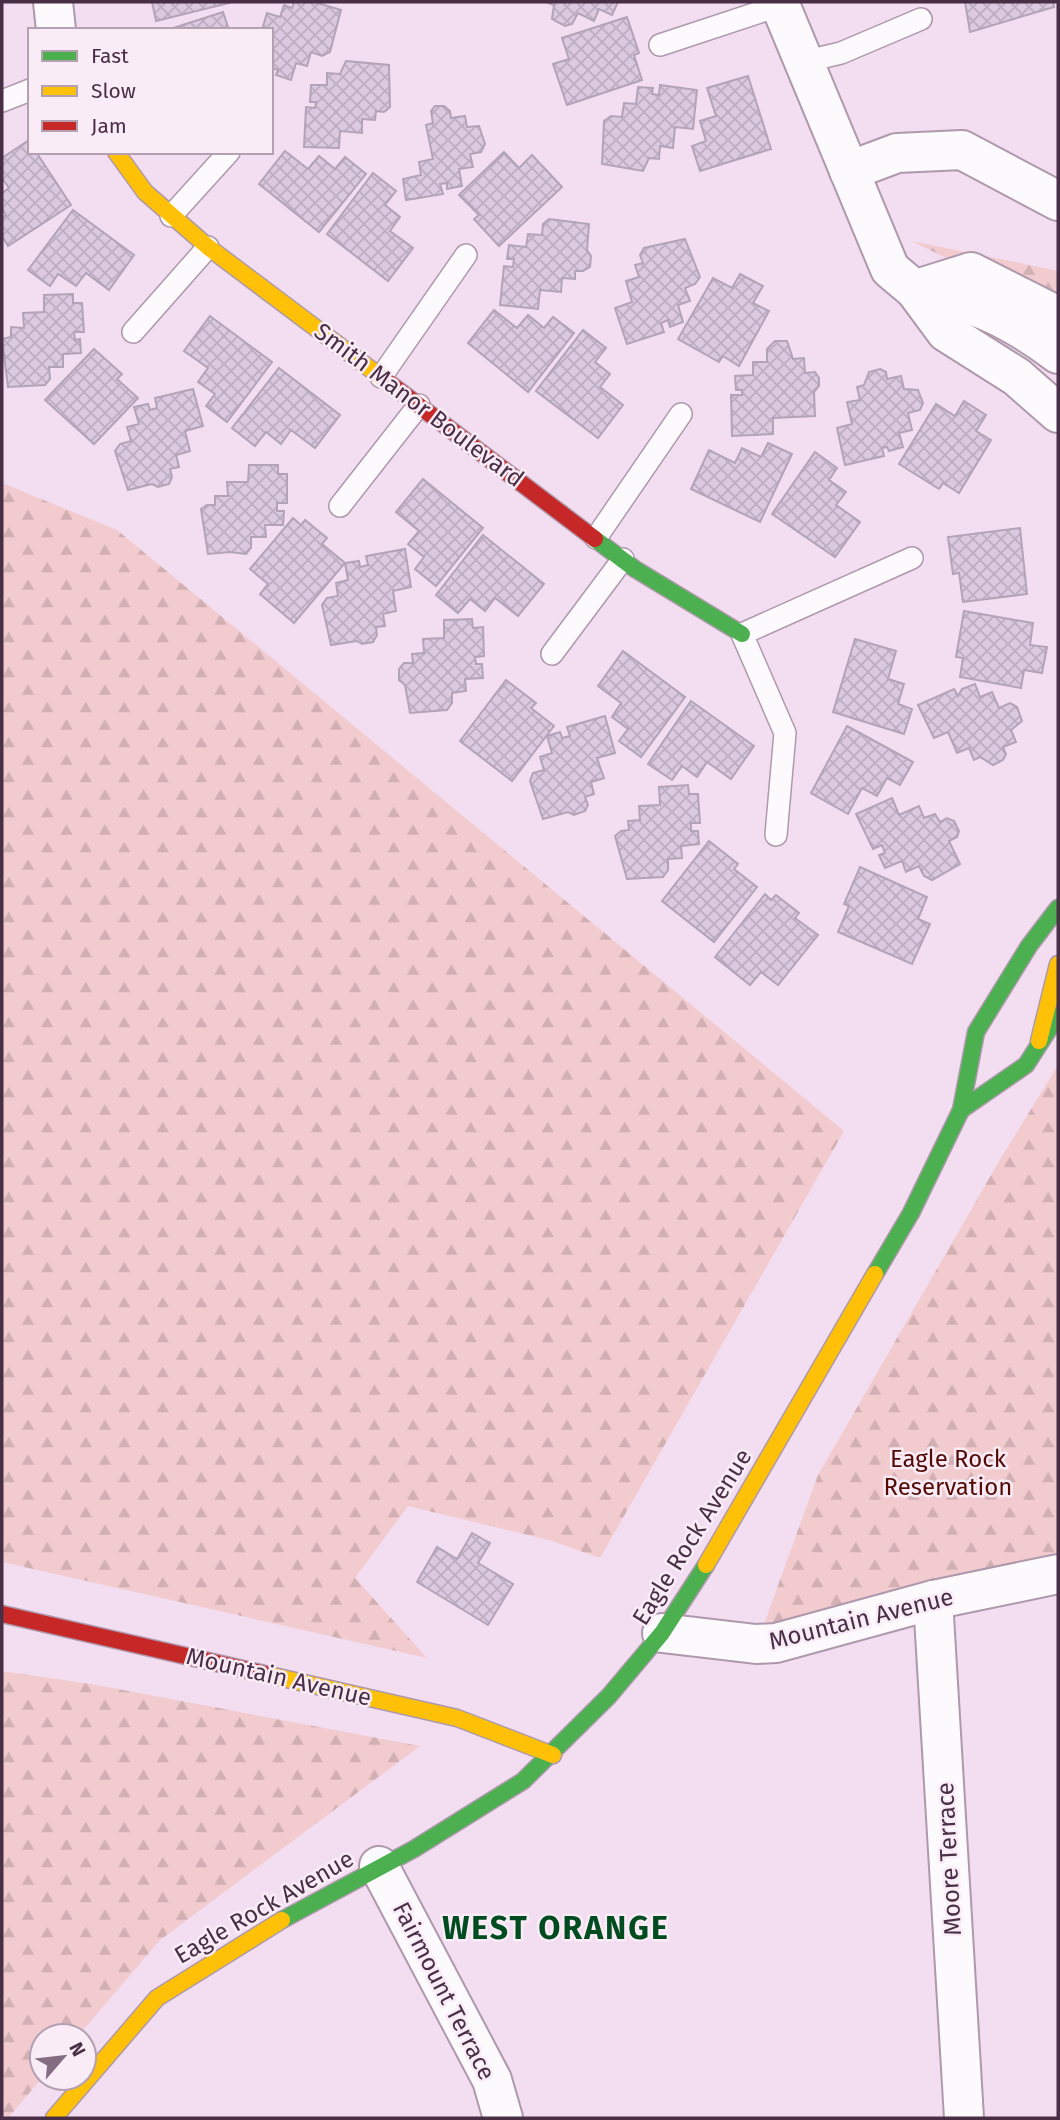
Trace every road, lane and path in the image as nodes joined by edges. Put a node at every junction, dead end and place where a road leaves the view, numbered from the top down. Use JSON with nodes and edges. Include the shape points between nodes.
{"nodes":[{"id":1,"x":53,"y":2,"type":"edge"},
{"id":2,"x":780,"y":3,"type":"edge"},
{"id":3,"x":921,"y":19,"type":"dead end"},
{"id":4,"x":56,"y":28,"type":"edge"},
{"id":5,"x":660,"y":45,"type":"dead end"},
{"id":6,"x":803,"y":62,"type":"junction"},
{"id":7,"x":28,"y":91,"type":"edge"},
{"id":8,"x":2,"y":101,"type":"edge"},
{"id":9,"x":117,"y":154,"type":"edge"},
{"id":10,"x":227,"y":154,"type":"edge"},
{"id":11,"x":849,"y":171,"type":"junction"},
{"id":12,"x":1058,"y":201,"type":"edge"},
{"id":13,"x":171,"y":216,"type":"junction"},
{"id":14,"x":208,"y":247,"type":"junction"},
{"id":15,"x":466,"y":255,"type":"dead end"},
{"id":16,"x":915,"y":290,"type":"junction"},
{"id":17,"x":1058,"y":316,"type":"edge"},
{"id":18,"x":133,"y":332,"type":"dead end"},
{"id":19,"x":1058,"y":354,"type":"edge"},
{"id":20,"x":382,"y":377,"type":"junction"},
{"id":21,"x":419,"y":405,"type":"junction"},
{"id":22,"x":1058,"y":413,"type":"edge"},
{"id":23,"x":681,"y":414,"type":"dead end"},
{"id":24,"x":340,"y":506,"type":"dead end"},
{"id":25,"x":596,"y":538,"type":"junction"},
{"id":26,"x":912,"y":558,"type":"dead end"},
{"id":27,"x":623,"y":559,"type":"junction"},
{"id":28,"x":742,"y":634,"type":"junction"},
{"id":29,"x":552,"y":654,"type":"dead end"},
{"id":30,"x":776,"y":835,"type":"dead end"},
{"id":31,"x":1058,"y":908,"type":"edge"},
{"id":32,"x":1058,"y":964,"type":"edge"},
{"id":33,"x":1058,"y":1015,"type":"edge"},
{"id":34,"x":1038,"y":1043,"type":"junction"},
{"id":35,"x":961,"y":1110,"type":"junction"},
{"id":36,"x":1058,"y":1574,"type":"edge"},
{"id":37,"x":933,"y":1600,"type":"junction"},
{"id":38,"x":2,"y":1614,"type":"edge"},
{"id":39,"x":662,"y":1633,"type":"junction"},
{"id":40,"x":553,"y":1755,"type":"junction"},
{"id":41,"x":379,"y":1866,"type":"junction"},
{"id":42,"x":54,"y":2118,"type":"edge"},
{"id":43,"x":502,"y":2118,"type":"edge"},
{"id":44,"x":964,"y":2118,"type":"edge"}],
"edges":[{"from":1,"to":4,"type":"street"},
{"from":2,"to":5,"type":"lane"},
{"from":2,"to":6,"type":"street"},
{"from":3,"to":6,"type":"lane","via":[[841,53]]},
{"from":6,"to":11,"type":"street"},
{"from":7,"to":8,"type":"lane"},
{"from":9,"to":13,"type":"main road","name":"Smith Manor Boulevard","via":[[145,192]]},
{"from":10,"to":13,"type":"lane"},
{"from":11,"to":12,"type":"street","via":[[897,153],[962,150]]},
{"from":11,"to":16,"type":"street","via":[[890,269]]},
{"from":13,"to":14,"type":"main road","name":"Smith Manor Boulevard"},
{"from":14,"to":18,"type":"lane"},
{"from":14,"to":20,"type":"main road","name":"Smith Manor Boulevard"},
{"from":15,"to":20,"type":"lane"},
{"from":16,"to":17,"type":"street","via":[[971,272]]},
{"from":16,"to":19,"type":"street","via":[[961,298],[1029,332]]},
{"from":16,"to":22,"type":"street","via":[[946,332],[1017,377]]},
{"from":20,"to":21,"type":"main road","name":"Smith Manor Boulevard"},
{"from":21,"to":24,"type":"lane"},
{"from":21,"to":25,"type":"main road","name":"Smith Manor Boulevard"},
{"from":23,"to":25,"type":"lane"},
{"from":25,"to":27,"type":"main road","name":"Smith Manor Boulevard"},
{"from":26,"to":28,"type":"lane"},
{"from":27,"to":28,"type":"main road","name":"Smith Manor Boulevard"},
{"from":27,"to":29,"type":"lane"},
{"from":28,"to":30,"type":"lane","via":[[785,733]]},
{"from":31,"to":35,"type":"main road","name":"Eagle Rock Avenue","via":[[976,1032]]},
{"from":32,"to":34,"type":"main road"},
{"from":33,"to":34,"type":"main road","name":"Eagle Rock Avenue"},
{"from":34,"to":35,"type":"main road","name":"Eagle Rock Avenue","via":[[1026,1065]]},
{"from":35,"to":39,"type":"main road","name":"Eagle Rock Avenue","via":[[911,1213],[702,1573]]},
{"from":36,"to":37,"type":"street","name":"Mountain Avenue"},
{"from":37,"to":39,"type":"street","name":"Mountain Avenue","via":[[776,1643]]},
{"from":37,"to":44,"type":"street","name":"Moore Terrace"},
{"from":38,"to":40,"type":"main road","name":"Mountain Avenue","via":[[457,1718]]},
{"from":39,"to":40,"type":"main road","name":"Eagle Rock Avenue"},
{"from":40,"to":41,"type":"main road","name":"Eagle Rock Avenue","via":[[499,1797]]},
{"from":41,"to":42,"type":"main road","name":"Eagle Rock Avenue","via":[[253,1935],[157,1997]]},
{"from":41,"to":43,"type":"street","name":"Fairmount Terrace","via":[[492,2080]]}]}
